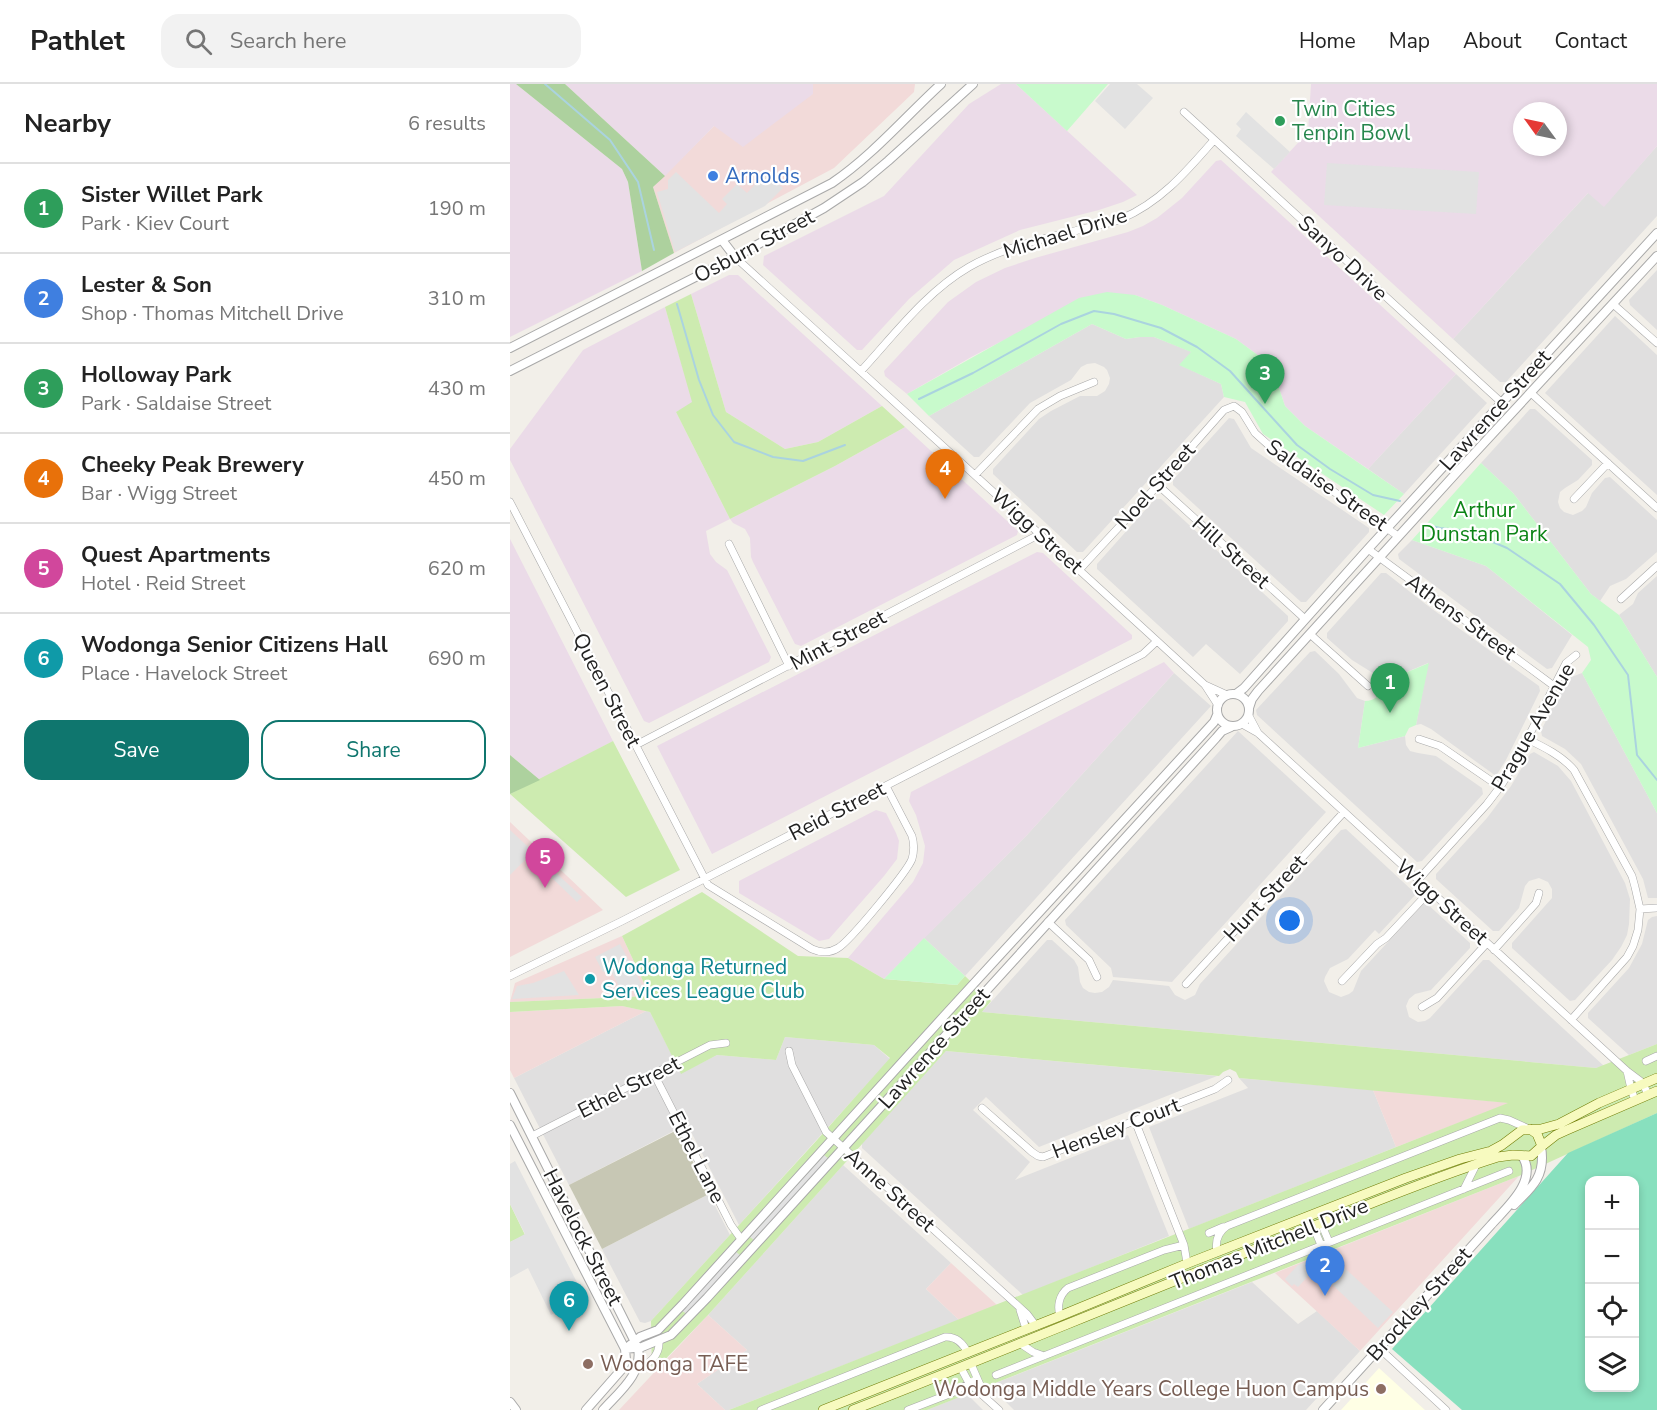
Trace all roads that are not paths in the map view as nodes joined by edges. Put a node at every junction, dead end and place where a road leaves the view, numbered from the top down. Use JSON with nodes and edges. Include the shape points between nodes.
{"nodes":[{"id":1,"x":941,"y":84,"type":"edge"},
{"id":2,"x":973,"y":84,"type":"edge"},
{"id":3,"x":1184,"y":112,"type":"dead end"},
{"id":4,"x":1214,"y":140,"type":"junction"},
{"id":5,"x":1657,"y":233,"type":"edge"},
{"id":6,"x":722,"y":240,"type":"junction"},
{"id":7,"x":735,"y":256,"type":"junction"},
{"id":8,"x":1657,"y":256,"type":"edge"},
{"id":9,"x":1613,"y":304,"type":"junction"},
{"id":10,"x":1657,"y":343,"type":"edge"},
{"id":11,"x":510,"y":348,"type":"edge"},
{"id":12,"x":510,"y":370,"type":"edge"},
{"id":13,"x":861,"y":371,"type":"junction"},
{"id":14,"x":1094,"y":382,"type":"dead end"},
{"id":15,"x":1520,"y":383,"type":"junction"},
{"id":16,"x":1531,"y":393,"type":"junction"},
{"id":17,"x":1502,"y":403,"type":"junction"},
{"id":18,"x":1234,"y":406,"type":"joint"},
{"id":19,"x":1512,"y":413,"type":"junction"},
{"id":20,"x":1608,"y":463,"type":"junction"},
{"id":21,"x":975,"y":476,"type":"junction"},
{"id":22,"x":1158,"y":484,"type":"junction"},
{"id":23,"x":1574,"y":499,"type":"dead end"},
{"id":24,"x":510,"y":502,"type":"edge"},
{"id":25,"x":1657,"y":508,"type":"edge"},
{"id":26,"x":1388,"y":529,"type":"junction"},
{"id":27,"x":1040,"y":534,"type":"junction"},
{"id":28,"x":1398,"y":536,"type":"junction"},
{"id":29,"x":729,"y":544,"type":"dead end"},
{"id":30,"x":1368,"y":549,"type":"junction"},
{"id":31,"x":1380,"y":558,"type":"junction"},
{"id":32,"x":1657,"y":566,"type":"edge"},
{"id":33,"x":1078,"y":570,"type":"junction"},
{"id":34,"x":1620,"y":599,"type":"dead end"},
{"id":35,"x":1305,"y":619,"type":"junction"},
{"id":36,"x":1311,"y":635,"type":"junction"},
{"id":37,"x":1157,"y":641,"type":"junction"},
{"id":38,"x":1576,"y":655,"type":"dead end"},
{"id":39,"x":789,"y":666,"type":"junction"},
{"id":40,"x":1205,"y":686,"type":"junction"},
{"id":41,"x":1368,"y":686,"type":"dead end"},
{"id":42,"x":1554,"y":686,"type":"junction"},
{"id":43,"x":1232,"y":695,"type":"junction"},
{"id":44,"x":1218,"y":710,"type":"junction"},
{"id":45,"x":1249,"y":712,"type":"junction"},
{"id":46,"x":1242,"y":724,"type":"junction"},
{"id":47,"x":1231,"y":727,"type":"junction"},
{"id":48,"x":1258,"y":733,"type":"junction"},
{"id":49,"x":1419,"y":739,"type":"dead end"},
{"id":50,"x":1527,"y":739,"type":"junction"},
{"id":51,"x":636,"y":745,"type":"junction"},
{"id":52,"x":886,"y":786,"type":"junction"},
{"id":53,"x":1500,"y":787,"type":"junction"},
{"id":54,"x":1344,"y":812,"type":"junction"},
{"id":55,"x":1129,"y":813,"type":"junction"},
{"id":56,"x":1140,"y":822,"type":"junction"},
{"id":57,"x":704,"y":878,"type":"junction"},
{"id":58,"x":1418,"y":880,"type":"junction"},
{"id":59,"x":1430,"y":891,"type":"junction"},
{"id":60,"x":1539,"y":893,"type":"dead end"},
{"id":61,"x":1657,"y":908,"type":"edge"},
{"id":62,"x":1640,"y":909,"type":"junction"},
{"id":63,"x":1038,"y":913,"type":"junction"},
{"id":64,"x":1048,"y":922,"type":"junction"},
{"id":65,"x":1487,"y":943,"type":"junction"},
{"id":66,"x":1494,"y":950,"type":"junction"},
{"id":67,"x":511,"y":976,"type":"edge"},
{"id":68,"x":1097,"y":978,"type":"dead end"},
{"id":69,"x":1342,"y":981,"type":"dead end"},
{"id":70,"x":1186,"y":984,"type":"dead end"},
{"id":71,"x":1422,"y":1007,"type":"dead end"},
{"id":72,"x":1571,"y":1020,"type":"junction"},
{"id":73,"x":726,"y":1043,"type":"dead end"},
{"id":74,"x":920,"y":1043,"type":"junction"},
{"id":75,"x":789,"y":1052,"type":"dead end"},
{"id":76,"x":931,"y":1053,"type":"junction"},
{"id":77,"x":1657,"y":1056,"type":"edge"},
{"id":78,"x":1646,"y":1061,"type":"dead end"},
{"id":79,"x":1627,"y":1071,"type":"junction"},
{"id":80,"x":654,"y":1074,"type":"junction"},
{"id":81,"x":1657,"y":1078,"type":"edge"},
{"id":82,"x":1228,"y":1080,"type":"dead end"},
{"id":83,"x":1643,"y":1083,"type":"junction"},
{"id":84,"x":1631,"y":1089,"type":"junction"},
{"id":85,"x":510,"y":1093,"type":"edge"},
{"id":86,"x":1653,"y":1093,"type":"edge"},
{"id":87,"x":1635,"y":1100,"type":"junction"},
{"id":88,"x":982,"y":1108,"type":"dead end"},
{"id":89,"x":1135,"y":1121,"type":"junction"},
{"id":90,"x":510,"y":1125,"type":"edge"},
{"id":91,"x":1530,"y":1129,"type":"junction"},
{"id":92,"x":1516,"y":1134,"type":"junction"},
{"id":93,"x":532,"y":1136,"type":"junction"},
{"id":94,"x":834,"y":1139,"type":"junction"},
{"id":95,"x":1541,"y":1147,"type":"junction"},
{"id":96,"x":843,"y":1148,"type":"junction"},
{"id":97,"x":540,"y":1152,"type":"junction"},
{"id":98,"x":1522,"y":1156,"type":"junction"},
{"id":99,"x":527,"y":1160,"type":"junction"},
{"id":100,"x":1476,"y":1165,"type":"junction"},
{"id":101,"x":1509,"y":1171,"type":"dead end"},
{"id":102,"x":1464,"y":1188,"type":"junction"},
{"id":103,"x":1312,"y":1214,"type":"junction"},
{"id":104,"x":1317,"y":1225,"type":"junction"},
{"id":105,"x":1491,"y":1225,"type":"junction"},
{"id":106,"x":1227,"y":1226,"type":"junction"},
{"id":107,"x":1209,"y":1233,"type":"dead end"},
{"id":108,"x":741,"y":1239,"type":"junction"},
{"id":109,"x":1329,"y":1242,"type":"junction"},
{"id":110,"x":1184,"y":1245,"type":"junction"},
{"id":111,"x":1321,"y":1245,"type":"junction"},
{"id":112,"x":752,"y":1248,"type":"junction"},
{"id":113,"x":1217,"y":1252,"type":"junction"},
{"id":114,"x":1229,"y":1259,"type":"junction"},
{"id":115,"x":1191,"y":1262,"type":"junction"},
{"id":116,"x":1195,"y":1272,"type":"junction"},
{"id":117,"x":1060,"y":1316,"type":"junction"},
{"id":118,"x":1064,"y":1327,"type":"junction"},
{"id":119,"x":1031,"y":1328,"type":"junction"},
{"id":120,"x":1035,"y":1338,"type":"junction"},
{"id":121,"x":659,"y":1341,"type":"junction"},
{"id":122,"x":637,"y":1344,"type":"junction"},
{"id":123,"x":1022,"y":1344,"type":"junction"},
{"id":124,"x":1379,"y":1348,"type":"junction"},
{"id":125,"x":625,"y":1349,"type":"junction"},
{"id":126,"x":968,"y":1353,"type":"junction"},
{"id":127,"x":1044,"y":1356,"type":"junction"},
{"id":128,"x":972,"y":1364,"type":"junction"},
{"id":129,"x":638,"y":1366,"type":"junction"},
{"id":130,"x":961,"y":1368,"type":"junction"},
{"id":131,"x":996,"y":1375,"type":"dead end"},
{"id":132,"x":977,"y":1379,"type":"junction"},
{"id":133,"x":969,"y":1383,"type":"junction"},
{"id":134,"x":990,"y":1401,"type":"junction"},
{"id":135,"x":510,"y":1402,"type":"edge"},
{"id":136,"x":516,"y":1410,"type":"edge"},
{"id":137,"x":586,"y":1410,"type":"edge"},
{"id":138,"x":603,"y":1410,"type":"edge"},
{"id":139,"x":761,"y":1410,"type":"edge"},
{"id":140,"x":823,"y":1410,"type":"edge"},
{"id":141,"x":853,"y":1410,"type":"edge"},
{"id":142,"x":908,"y":1410,"type":"edge"},
{"id":143,"x":999,"y":1410,"type":"edge"},
{"id":144,"x":1323,"y":1410,"type":"edge"},
{"id":145,"x":1446,"y":1410,"type":"edge"}],
"edges":[{"from":1,"to":6,"type":"street","name":"Osburn Street","via":[[840,177]]},
{"from":2,"to":7,"type":"street","name":"Osburn Street","via":[[862,182],[824,208]]},
{"from":3,"to":4,"type":"street","name":"Sanyo Drive"},
{"from":4,"to":13,"type":"street","name":"Michael Drive","via":[[1169,189],[1120,220],[1021,245],[955,276],[926,299]]},
{"from":4,"to":17,"type":"street","name":"Sanyo Drive"},
{"from":5,"to":15,"type":"street","name":"Lawrence Street"},
{"from":6,"to":7,"type":"street"},
{"from":6,"to":11,"type":"street","name":"Osburn Street"},
{"from":7,"to":12,"type":"street","name":"Osburn Street"},
{"from":7,"to":13,"type":"street","name":"Wigg Street"},
{"from":8,"to":9,"type":"street","name":"Lawrence Street"},
{"from":9,"to":10,"type":"street"},
{"from":9,"to":16,"type":"street","name":"Lawrence Street"},
{"from":13,"to":21,"type":"street","name":"Wigg Street"},
{"from":14,"to":21,"type":"street","via":[[1038,409]]},
{"from":15,"to":16,"type":"street"},
{"from":15,"to":17,"type":"street","name":"Lawrence Street"},
{"from":16,"to":19,"type":"street","name":"Lawrence Street"},
{"from":16,"to":20,"type":"street"},
{"from":17,"to":19,"type":"street"},
{"from":17,"to":26,"type":"street","name":"Lawrence Street"},
{"from":18,"to":22,"type":"street","name":"Noel Street","via":[[1224,410]]},
{"from":18,"to":26,"type":"street","name":"Saldaise Street","via":[[1254,433],[1275,451]]},
{"from":19,"to":28,"type":"street","name":"Lawrence Street"},
{"from":20,"to":23,"type":"street"},
{"from":20,"to":25,"type":"street"},
{"from":21,"to":27,"type":"street","name":"Wigg Street"},
{"from":22,"to":33,"type":"street","name":"Noel Street"},
{"from":22,"to":35,"type":"street","name":"Hill Street"},
{"from":24,"to":51,"type":"street","name":"Queen Street"},
{"from":26,"to":28,"type":"street","name":"Saldaise Street"},
{"from":26,"to":30,"type":"street","name":"Lawrence Street"},
{"from":27,"to":33,"type":"street","name":"Wigg Street"},
{"from":27,"to":39,"type":"street","name":"Mint Street"},
{"from":28,"to":31,"type":"street","name":"Lawrence Street"},
{"from":29,"to":39,"type":"street"},
{"from":30,"to":31,"type":"street","name":"Athens Street"},
{"from":30,"to":35,"type":"street","name":"Lawrence Street"},
{"from":31,"to":36,"type":"street","name":"Lawrence Street"},
{"from":31,"to":42,"type":"street","name":"Athens Street"},
{"from":32,"to":34,"type":"street"},
{"from":33,"to":37,"type":"street","name":"Wigg Street"},
{"from":35,"to":43,"type":"street","name":"Lawrence Street","via":[[1244,688]]},
{"from":36,"to":41,"type":"street"},
{"from":36,"to":45,"type":"street","name":"Lawrence Street","via":[[1258,691]]},
{"from":37,"to":40,"type":"street","name":"Wigg Street"},
{"from":37,"to":52,"type":"street","name":"Reid Street","via":[[1143,654]]},
{"from":38,"to":42,"type":"street","name":"Prague Avenue","via":[[1566,663]]},
{"from":39,"to":51,"type":"street","name":"Mint Street"},
{"from":40,"to":43,"type":"street","name":"Wigg Street"},
{"from":40,"to":44,"type":"street","name":"Wigg Street"},
{"from":42,"to":50,"type":"street","name":"Prague Avenue"},
{"from":43,"to":44,"type":"street","via":[[1223,697]]},
{"from":43,"to":45,"type":"street","via":[[1245,699]]},
{"from":44,"to":47,"type":"street","via":[[1223,723]]},
{"from":44,"to":55,"type":"street","name":"Lawrence Street","via":[[1214,722]]},
{"from":45,"to":46,"type":"street"},
{"from":45,"to":48,"type":"street","name":"Wigg Street"},
{"from":46,"to":47,"type":"street"},
{"from":46,"to":48,"type":"street","name":"Wigg Street"},
{"from":47,"to":56,"type":"street","name":"Lawrence Street","via":[[1222,732]]},
{"from":48,"to":54,"type":"street","name":"Wigg Street"},
{"from":49,"to":53,"type":"street","via":[[1440,746]]},
{"from":50,"to":53,"type":"street","name":"Prague Avenue"},
{"from":50,"to":62,"type":"street","via":[[1574,770],[1632,876]]},
{"from":51,"to":57,"type":"street","name":"Queen Street"},
{"from":52,"to":57,"type":"street","name":"Reid Street"},
{"from":52,"to":57,"type":"street","via":[[912,836],[912,858],[902,876],[834,950],[812,949],[708,885]]},
{"from":53,"to":58,"type":"street","name":"Prague Avenue"},
{"from":54,"to":58,"type":"street","name":"Wigg Street"},
{"from":54,"to":70,"type":"street","name":"Hunt Street"},
{"from":55,"to":56,"type":"street"},
{"from":55,"to":63,"type":"street","name":"Lawrence Street"},
{"from":56,"to":64,"type":"street","name":"Lawrence Street"},
{"from":57,"to":67,"type":"street","name":"Reid Street"},
{"from":58,"to":59,"type":"street","name":"Wigg Street"},
{"from":59,"to":65,"type":"street","name":"Wigg Street"},
{"from":59,"to":69,"type":"street"},
{"from":60,"to":66,"type":"street","via":[[1536,903]]},
{"from":61,"to":62,"type":"street"},
{"from":62,"to":72,"type":"street","via":[[1638,930],[1627,957]]},
{"from":63,"to":64,"type":"street"},
{"from":63,"to":74,"type":"street","name":"Lawrence Street"},
{"from":64,"to":68,"type":"street","via":[[1089,960]]},
{"from":64,"to":76,"type":"street","name":"Lawrence Street"},
{"from":65,"to":66,"type":"street","name":"Wigg Street"},
{"from":65,"to":71,"type":"street","via":[[1437,998]]},
{"from":66,"to":72,"type":"street","name":"Wigg Street"},
{"from":72,"to":79,"type":"street","name":"Wigg Street"},
{"from":73,"to":80,"type":"street","name":"Ethel Street","via":[[710,1045]]},
{"from":74,"to":76,"type":"street"},
{"from":74,"to":94,"type":"street","name":"Lawrence Street"},
{"from":75,"to":94,"type":"street","name":"Anne Street","via":[[803,1088]]},
{"from":76,"to":96,"type":"street","name":"Lawrence Street"},
{"from":77,"to":78,"type":"street"},
{"from":79,"to":83,"type":"street","name":"Wigg Street"},
{"from":79,"to":84,"type":"street"},
{"from":80,"to":93,"type":"street","name":"Ethel Street"},
{"from":80,"to":108,"type":"street","name":"Ethel Lane"},
{"from":81,"to":83,"type":"main road"},
{"from":82,"to":89,"type":"street","name":"Hensley Court"},
{"from":83,"to":84,"type":"main road"},
{"from":83,"to":86,"type":"street"},
{"from":84,"to":87,"type":"street"},
{"from":84,"to":91,"type":"main road","via":[[1559,1124]]},
{"from":85,"to":93,"type":"street","name":"Havelock Street"},
{"from":86,"to":87,"type":"main road"},
{"from":87,"to":95,"type":"main road","via":[[1560,1133]]},
{"from":88,"to":89,"type":"street","name":"Hensley Court","via":[[1040,1157]]},
{"from":89,"to":110,"type":"street"},
{"from":90,"to":99,"type":"street","name":"Havelock Street"},
{"from":91,"to":92,"type":"main road"},
{"from":91,"to":95,"type":"main road","via":[[1537,1134]]},
{"from":91,"to":106,"type":"street","name":"Thomas Mitchell Drive","via":[[1500,1118]]},
{"from":92,"to":98,"type":"main road","via":[[1512,1145]]},
{"from":92,"to":103,"type":"main road","name":"Thomas Mitchell Drive","via":[[1491,1151]]},
{"from":93,"to":97,"type":"street","name":"Havelock Street"},
{"from":94,"to":96,"type":"street","name":"Anne Street"},
{"from":94,"to":108,"type":"street","name":"Lawrence Street"},
{"from":95,"to":98,"type":"main road","via":[[1531,1156]]},
{"from":95,"to":105,"type":"street","name":"Brockley Street","via":[[1543,1161],[1537,1180]]},
{"from":96,"to":112,"type":"street","name":"Lawrence Street"},
{"from":96,"to":119,"type":"street","name":"Anne Street","via":[[1019,1308]]},
{"from":97,"to":99,"type":"street"},
{"from":97,"to":122,"type":"street","name":"Havelock Street"},
{"from":98,"to":100,"type":"main road","name":"Thomas Mitchell Drive","via":[[1503,1156]]},
{"from":98,"to":105,"type":"street","name":"Brockley Street","via":[[1528,1168],[1526,1181]]},
{"from":99,"to":125,"type":"street","name":"Havelock Street"},
{"from":100,"to":102,"type":"street"},
{"from":100,"to":104,"type":"main road","name":"Thomas Mitchell Drive"},
{"from":101,"to":102,"type":"street","name":"Thomas Mitchell Drive"},
{"from":102,"to":109,"type":"street","name":"Thomas Mitchell Drive"},
{"from":103,"to":104,"type":"main road"},
{"from":103,"to":113,"type":"main road","name":"Thomas Mitchell Drive"},
{"from":104,"to":109,"type":"street"},
{"from":104,"to":111,"type":"street"},
{"from":104,"to":114,"type":"main road","name":"Thomas Mitchell Drive"},
{"from":105,"to":124,"type":"street","name":"Brockley Street"},
{"from":106,"to":107,"type":"street"},
{"from":106,"to":113,"type":"street","name":"Thomas Mitchell Drive","via":[[1217,1238]]},
{"from":108,"to":112,"type":"street"},
{"from":108,"to":122,"type":"street","name":"Lawrence Street","via":[[660,1328]]},
{"from":109,"to":111,"type":"street","name":"Thomas Mitchell Drive"},
{"from":110,"to":115,"type":"street"},
{"from":110,"to":117,"type":"street","name":"Thomas Mitchell Drive","via":[[1066,1290],[1059,1306]]},
{"from":111,"to":127,"type":"street","name":"Thomas Mitchell Drive"},
{"from":112,"to":121,"type":"street","name":"Lawrence Street","via":[[673,1334]]},
{"from":113,"to":114,"type":"main road"},
{"from":113,"to":115,"type":"main road","name":"Thomas Mitchell Drive"},
{"from":114,"to":116,"type":"main road","name":"Thomas Mitchell Drive"},
{"from":115,"to":116,"type":"main road"},
{"from":115,"to":117,"type":"main road","name":"Thomas Mitchell Drive"},
{"from":116,"to":118,"type":"main road","name":"Thomas Mitchell Drive"},
{"from":117,"to":118,"type":"main road"},
{"from":117,"to":119,"type":"main road","name":"Thomas Mitchell Drive"},
{"from":118,"to":120,"type":"main road","name":"Thomas Mitchell Drive"},
{"from":119,"to":120,"type":"main road"},
{"from":119,"to":126,"type":"main road","name":"Thomas Mitchell Drive"},
{"from":120,"to":123,"type":"main road","name":"Thomas Mitchell Drive"},
{"from":121,"to":122,"type":"street","name":"Lawrence Street"},
{"from":121,"to":129,"type":"street","via":[[655,1357]]},
{"from":122,"to":125,"type":"street","name":"Lawrence Street"},
{"from":122,"to":129,"type":"street","name":"Havelock Street"},
{"from":123,"to":127,"type":"street"},
{"from":123,"to":128,"type":"main road","name":"Thomas Mitchell Drive"},
{"from":124,"to":144,"type":"street","name":"Brockley Street"},
{"from":124,"to":145,"type":"street"},
{"from":125,"to":137,"type":"street","name":"Lawrence Street","via":[[622,1369]]},
{"from":126,"to":128,"type":"main road"},
{"from":126,"to":130,"type":"main road"},
{"from":126,"to":139,"type":"street","via":[[956,1339],[942,1338]]},
{"from":126,"to":140,"type":"main road","name":"Thomas Mitchell Drive"},
{"from":127,"to":131,"type":"street","name":"Thomas Mitchell Drive"},
{"from":128,"to":130,"type":"main road","name":"Thomas Mitchell Drive"},
{"from":128,"to":132,"type":"street"},
{"from":129,"to":138,"type":"street"},
{"from":130,"to":133,"type":"street"},
{"from":130,"to":141,"type":"main road","name":"Thomas Mitchell Drive"},
{"from":132,"to":133,"type":"street"},
{"from":132,"to":134,"type":"street"},
{"from":133,"to":134,"type":"street"},
{"from":133,"to":142,"type":"street"},
{"from":134,"to":143,"type":"street"},
{"from":135,"to":136,"type":"street"}]}
